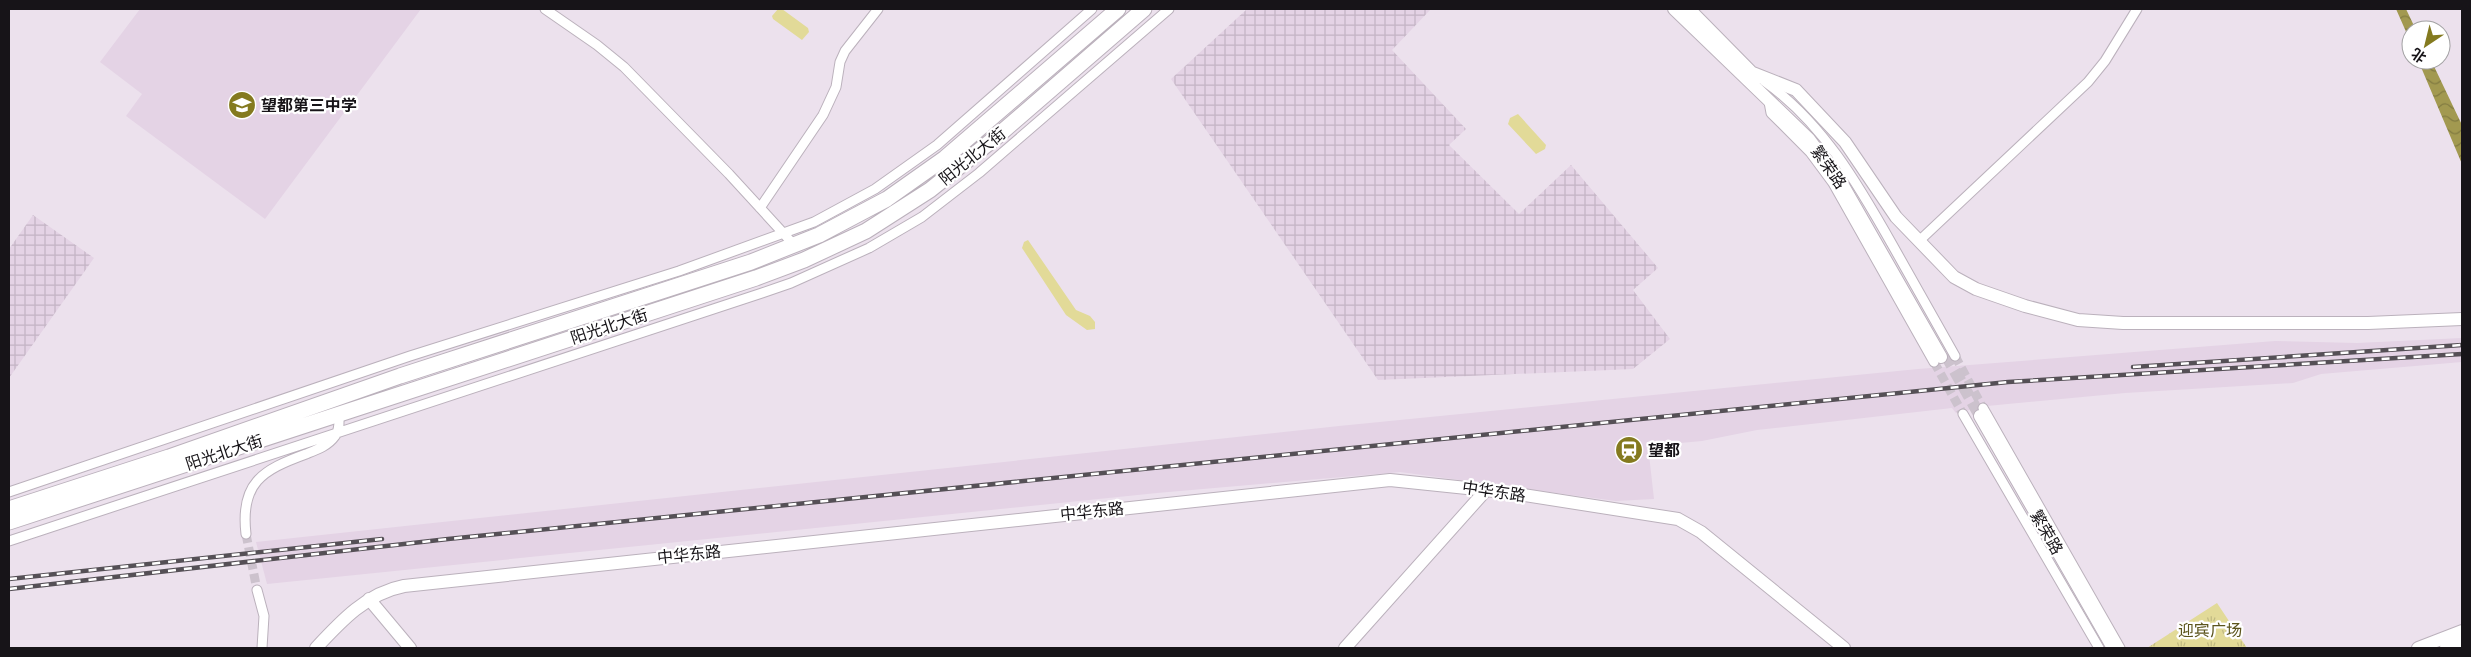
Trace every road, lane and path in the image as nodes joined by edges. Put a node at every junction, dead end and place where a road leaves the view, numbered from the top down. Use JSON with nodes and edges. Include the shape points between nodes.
{"nodes":[{"id":1,"x":545,"y":9,"type":"edge"},
{"id":2,"x":878,"y":9,"type":"edge"},
{"id":3,"x":1092,"y":9,"type":"edge"},
{"id":4,"x":1118,"y":9,"type":"edge"},
{"id":5,"x":1144,"y":9,"type":"edge"},
{"id":6,"x":1169,"y":9,"type":"edge"},
{"id":7,"x":1674,"y":9,"type":"edge"},
{"id":8,"x":1689,"y":9,"type":"edge"},
{"id":9,"x":2138,"y":9,"type":"edge"},
{"id":10,"x":1753,"y":73,"type":"junction"},
{"id":11,"x":760,"y":208,"type":"junction"},
{"id":12,"x":783,"y":232,"type":"junction"},
{"id":13,"x":1920,"y":241,"type":"junction"},
{"id":14,"x":795,"y":246,"type":"junction"},
{"id":15,"x":2462,"y":319,"type":"edge"},
{"id":16,"x":1975,"y":413,"type":"junction"},
{"id":17,"x":339,"y":414,"type":"junction"},
{"id":18,"x":337,"y":432,"type":"junction"},
{"id":19,"x":1487,"y":490,"type":"junction"},
{"id":20,"x":9,"y":492,"type":"edge"},
{"id":21,"x":9,"y":508,"type":"edge"},
{"id":22,"x":9,"y":522,"type":"edge"},
{"id":23,"x":246,"y":534,"type":"tunnel mouth"},
{"id":24,"x":9,"y":541,"type":"edge"},
{"id":25,"x":257,"y":590,"type":"tunnel mouth"},
{"id":26,"x":369,"y":599,"type":"junction"},
{"id":27,"x":2462,"y":631,"type":"edge"},
{"id":28,"x":2462,"y":642,"type":"edge"},
{"id":29,"x":262,"y":648,"type":"edge"},
{"id":30,"x":316,"y":648,"type":"edge"},
{"id":31,"x":410,"y":648,"type":"edge"},
{"id":32,"x":1345,"y":648,"type":"edge"},
{"id":33,"x":1844,"y":648,"type":"edge"},
{"id":34,"x":2098,"y":648,"type":"edge"},
{"id":35,"x":2107,"y":648,"type":"edge"},
{"id":36,"x":2112,"y":648,"type":"edge"},
{"id":37,"x":2120,"y":648,"type":"edge"},
{"id":38,"x":2418,"y":648,"type":"edge"},
{"id":39,"x":2446,"y":648,"type":"edge"}],
"edges":[{"from":1,"to":11,"type":"street","via":[[624,68]]},
{"from":2,"to":11,"type":"street","via":[[845,51],[836,87],[824,115]]},
{"from":3,"to":12,"type":"street","via":[[937,145],[867,194],[814,222]]},
{"from":4,"to":14,"type":"highway","name":"阳光北大街","via":[[921,176],[858,216]]},
{"from":5,"to":17,"type":"highway","name":"阳光北大街","via":[[955,171],[866,231],[764,275]]},
{"from":6,"to":18,"type":"street","via":[[979,173],[884,240],[791,283]]},
{"from":7,"to":10,"type":"street","name":"繁荣路","via":[[1809,139],[1834,172],[1944,358],[1839,169],[1813,136]]},
{"from":8,"to":10,"type":"street","name":"繁荣路"},
{"from":9,"to":13,"type":"street","via":[[2088,82]]},
{"from":10,"to":13,"type":"street","via":[[1796,90],[1845,142],[1896,217]]},
{"from":11,"to":12,"type":"street"},
{"from":12,"to":14,"type":"street"},
{"from":12,"to":20,"type":"street","via":[[679,271],[410,356]]},
{"from":13,"to":15,"type":"street","via":[[1954,277],[1976,289],[2078,320],[2368,324]]},
{"from":14,"to":21,"type":"highway","name":"阳光北大街"},
{"from":16,"to":34,"type":"street"},
{"from":16,"to":35,"type":"street","name":"繁荣路"},
{"from":16,"to":36,"type":"street","name":"繁荣路"},
{"from":16,"to":37,"type":"street"},
{"from":17,"to":18,"type":"street"},
{"from":17,"to":22,"type":"highway","name":"阳光北大街"},
{"from":18,"to":23,"type":"street","via":[[322,448],[277,464],[259,479],[243,512]]},
{"from":18,"to":24,"type":"street"},
{"from":19,"to":26,"type":"street","name":"中华东路","via":[[1427,482],[1371,481],[404,586]]},
{"from":19,"to":32,"type":"street"},
{"from":19,"to":33,"type":"street","name":"中华东路","via":[[1687,522]]},
{"from":25,"to":29,"type":"street","via":[[264,616]]},
{"from":26,"to":30,"type":"street","name":"中华东路"},
{"from":26,"to":31,"type":"street"},
{"from":27,"to":38,"type":"street"},
{"from":28,"to":39,"type":"street"}]}
